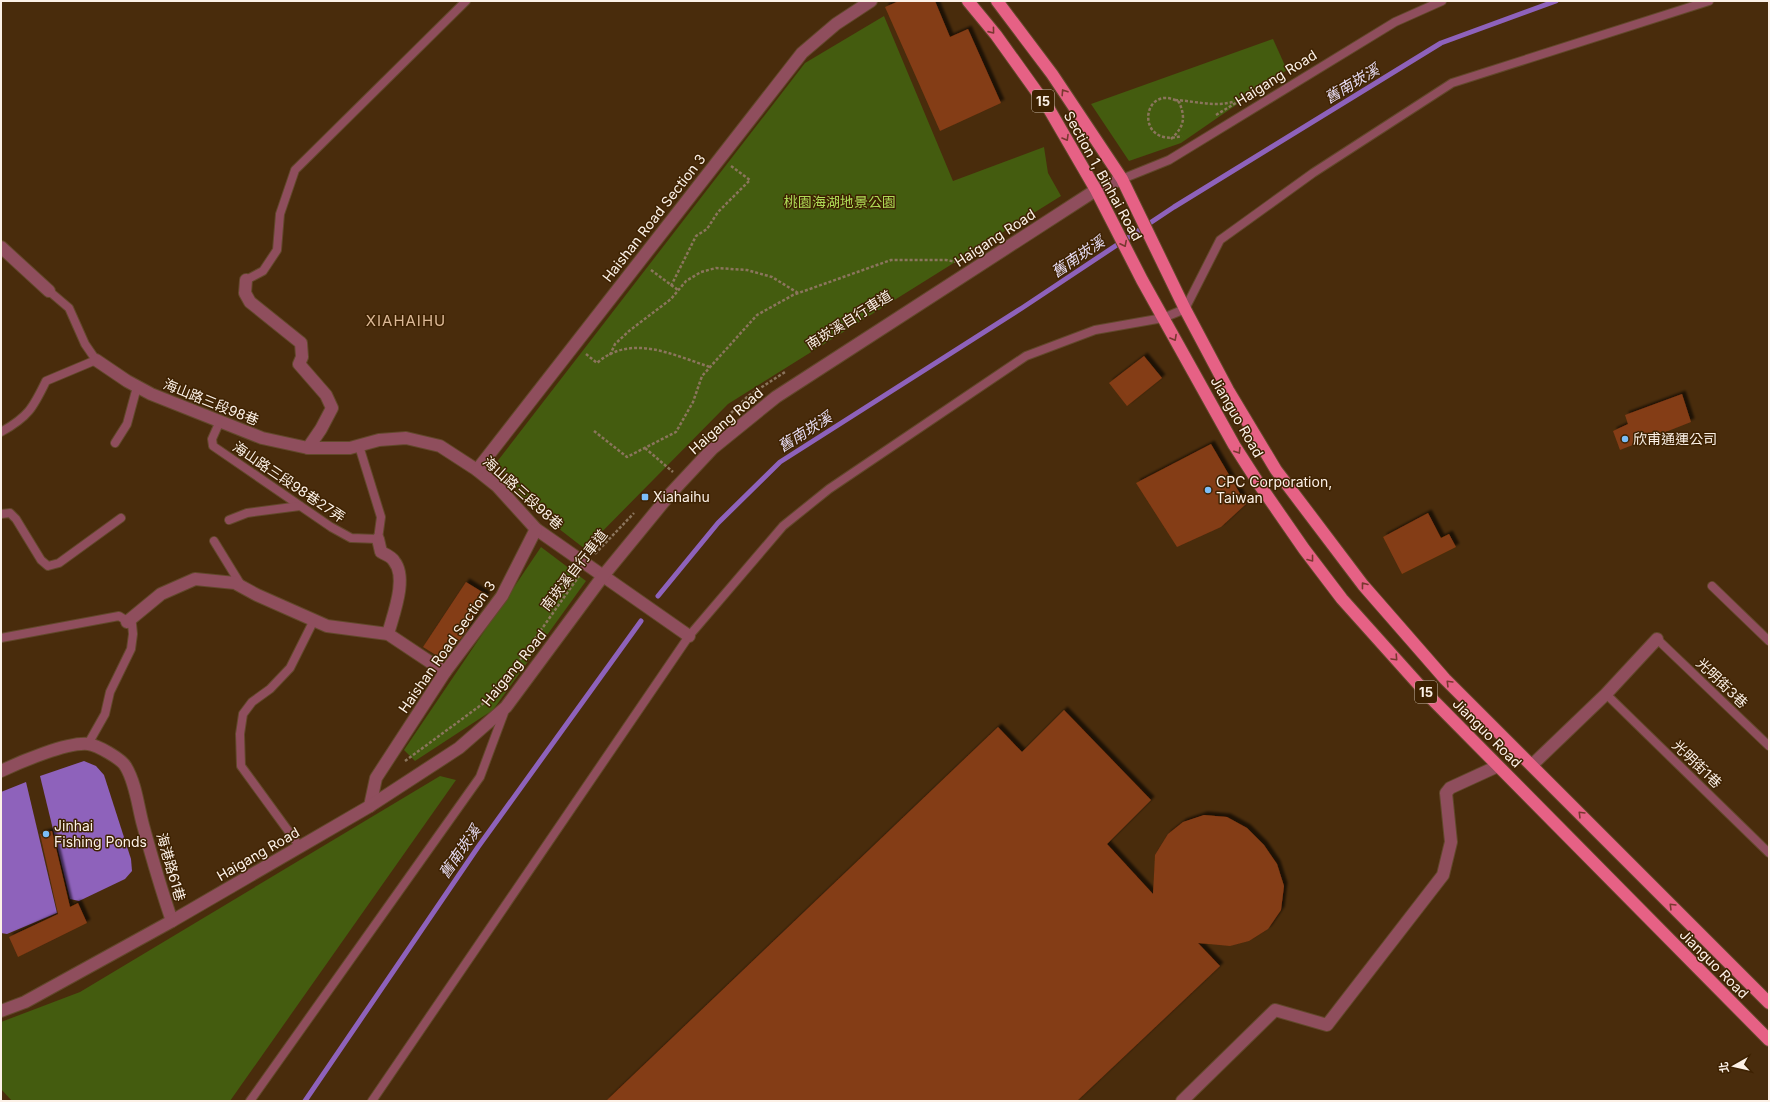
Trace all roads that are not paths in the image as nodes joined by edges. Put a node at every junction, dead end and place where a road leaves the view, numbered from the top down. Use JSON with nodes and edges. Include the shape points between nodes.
{"nodes":[{"id":1,"x":466,"y":1,"type":"edge"},
{"id":2,"x":871,"y":1,"type":"edge"},
{"id":3,"x":968,"y":1,"type":"edge"},
{"id":4,"x":997,"y":1,"type":"edge"},
{"id":5,"x":1442,"y":1,"type":"edge"},
{"id":6,"x":1709,"y":1,"type":"edge"},
{"id":7,"x":1122,"y":179,"type":"junction"},
{"id":8,"x":1096,"y":190,"type":"junction"},
{"id":9,"x":1,"y":247,"type":"edge"},
{"id":10,"x":246,"y":280,"type":"joint"},
{"id":11,"x":1173,"y":281,"type":"joint"},
{"id":12,"x":49,"y":291,"type":"joint"},
{"id":13,"x":1149,"y":292,"type":"joint"},
{"id":14,"x":1186,"y":309,"type":"junction"},
{"id":15,"x":1163,"y":318,"type":"junction"},
{"id":16,"x":96,"y":360,"type":"junction"},
{"id":17,"x":137,"y":387,"type":"junction"},
{"id":18,"x":220,"y":421,"type":"junction"},
{"id":19,"x":1,"y":432,"type":"edge"},
{"id":20,"x":115,"y":443,"type":"dead end"},
{"id":21,"x":359,"y":446,"type":"junction"},
{"id":22,"x":308,"y":448,"type":"junction"},
{"id":23,"x":477,"y":470,"type":"junction"},
{"id":24,"x":300,"y":506,"type":"junction"},
{"id":25,"x":1,"y":514,"type":"edge"},
{"id":26,"x":121,"y":518,"type":"dead end"},
{"id":27,"x":229,"y":520,"type":"dead end"},
{"id":28,"x":536,"y":529,"type":"junction"},
{"id":29,"x":378,"y":539,"type":"junction"},
{"id":30,"x":214,"y":540,"type":"dead end"},
{"id":31,"x":603,"y":576,"type":"junction"},
{"id":32,"x":1712,"y":586,"type":"dead end"},
{"id":33,"x":243,"y":587,"type":"junction"},
{"id":34,"x":314,"y":620,"type":"junction"},
{"id":35,"x":127,"y":622,"type":"junction"},
{"id":36,"x":388,"y":634,"type":"junction"},
{"id":37,"x":689,"y":636,"type":"junction"},
{"id":38,"x":1,"y":638,"type":"edge"},
{"id":39,"x":1657,"y":639,"type":"joint"},
{"id":40,"x":1769,"y":641,"type":"edge"},
{"id":41,"x":445,"y":672,"type":"junction"},
{"id":42,"x":1606,"y":694,"type":"junction"},
{"id":43,"x":506,"y":707,"type":"junction"},
{"id":44,"x":88,"y":744,"type":"junction"},
{"id":45,"x":1769,"y":746,"type":"edge"},
{"id":46,"x":1532,"y":765,"type":"junction"},
{"id":47,"x":1498,"y":766,"type":"junction"},
{"id":48,"x":1,"y":771,"type":"edge"},
{"id":49,"x":370,"y":806,"type":"junction"},
{"id":50,"x":300,"y":847,"type":"junction"},
{"id":51,"x":1769,"y":853,"type":"edge"},
{"id":52,"x":172,"y":921,"type":"junction"},
{"id":53,"x":1769,"y":1003,"type":"edge"},
{"id":54,"x":1,"y":1011,"type":"edge"},
{"id":55,"x":1769,"y":1040,"type":"edge"},
{"id":56,"x":250,"y":1101,"type":"edge"},
{"id":57,"x":372,"y":1101,"type":"edge"},
{"id":58,"x":1182,"y":1101,"type":"edge"}],
"edges":[{"from":1,"to":10,"type":"lane","via":[[295,170],[280,214],[276,250],[263,271]]},
{"from":2,"to":23,"type":"street","name":"Haishan Road Section 3","via":[[836,24],[802,53]]},
{"from":3,"to":8,"type":"main road","name":"Section 1, Binhai Road","number":"15","one_way":true,"via":[[1049,108]]},
{"from":7,"to":4,"type":"main road","name":"Section 1, Binhai Road","number":"15","one_way":true,"via":[[1052,74]]},
{"from":5,"to":7,"type":"lane","name":"Haigang Road","via":[[1395,22],[1169,160]]},
{"from":6,"to":14,"type":"lane","via":[[1452,83],[1313,173],[1220,240]]},
{"from":7,"to":8,"type":"street","name":"Haigang Road"},
{"from":7,"to":11,"type":"main road","name":"Section 1, Binhai Road","number":"15"},
{"from":8,"to":13,"type":"main road","name":"Section 1, Binhai Road","number":"15","one_way":true},
{"from":8,"to":31,"type":"street","name":"Haigang Road","via":[[776,397],[713,448],[671,493]]},
{"from":9,"to":12,"type":"street"},
{"from":10,"to":22,"type":"street","via":[[245,293],[250,302],[301,343],[302,357],[299,364],[326,395],[332,408]]},
{"from":11,"to":14,"type":"main road","name":"Jianguo Road","number":"15"},
{"from":12,"to":16,"type":"lane","via":[[69,308],[85,344]]},
{"from":13,"to":15,"type":"main road","name":"Jianguo Road","number":"15"},
{"from":14,"to":15,"type":"lane"},
{"from":46,"to":14,"type":"main road","name":"Jianguo Road","number":"15","one_way":true,"via":[[1446,679],[1364,585],[1276,470],[1228,390]]},
{"from":15,"to":37,"type":"lane","via":[[1095,330],[1020,360],[829,489],[783,526]]},
{"from":15,"to":47,"type":"main road","name":"Jianguo Road","number":"15","one_way":true,"via":[[1234,445],[1304,549],[1342,599],[1387,650]]},
{"from":16,"to":17,"type":"street","name":"海山路三段98巷"},
{"from":16,"to":19,"type":"lane","via":[[46,381],[33,407],[18,422]]},
{"from":17,"to":18,"type":"street","name":"海山路三段98巷"},
{"from":17,"to":20,"type":"lane","via":[[127,424]]},
{"from":18,"to":22,"type":"street","name":"海山路三段98巷","via":[[262,438]]},
{"from":18,"to":24,"type":"lane","name":"海山路三段98巷27弄","via":[[212,439],[213,446]]},
{"from":21,"to":22,"type":"street","name":"海山路三段98巷"},
{"from":21,"to":23,"type":"street","name":"海山路三段98巷","via":[[379,440],[406,438],[440,446]]},
{"from":21,"to":29,"type":"lane","via":[[381,517]]},
{"from":23,"to":28,"type":"street","name":"海山路三段98巷","via":[[497,486]]},
{"from":24,"to":27,"type":"lane","via":[[247,512]]},
{"from":24,"to":29,"type":"lane","name":"海山路三段98巷27弄","via":[[350,538]]},
{"from":25,"to":26,"type":"lane","via":[[10,514],[16,519],[41,560],[48,566],[60,563]]},
{"from":28,"to":31,"type":"street","name":"海山路三段98巷"},
{"from":28,"to":41,"type":"street","name":"Haishan Road Section 3","via":[[502,596]]},
{"from":29,"to":36,"type":"street","via":[[381,552],[394,561],[400,575],[399,591]]},
{"from":30,"to":33,"type":"lane"},
{"from":31,"to":37,"type":"street","name":"海山路三段98巷"},
{"from":31,"to":43,"type":"street","name":"Haigang Road"},
{"from":32,"to":40,"type":"lane"},
{"from":33,"to":34,"type":"street"},
{"from":33,"to":35,"type":"street","via":[[235,583],[195,579],[161,594]]},
{"from":34,"to":36,"type":"street","via":[[328,626]]},
{"from":34,"to":50,"type":"lane","via":[[290,668],[270,690],[252,702],[243,714],[240,734],[241,766]]},
{"from":35,"to":38,"type":"lane","via":[[119,616]]},
{"from":35,"to":44,"type":"lane","via":[[132,624],[131,649],[110,692],[105,714]]},
{"from":36,"to":41,"type":"street"},
{"from":37,"to":57,"type":"lane"},
{"from":39,"to":42,"type":"street"},
{"from":39,"to":45,"type":"lane","name":"光明街3巷"},
{"from":41,"to":49,"type":"street","name":"Haishan Road Section 3","via":[[376,778]]},
{"from":42,"to":46,"type":"street"},
{"from":42,"to":51,"type":"lane","name":"光明街1巷"},
{"from":43,"to":49,"type":"street","name":"Haigang Road","via":[[460,748]]},
{"from":43,"to":56,"type":"lane","via":[[480,777]]},
{"from":44,"to":48,"type":"street","via":[[68,746]]},
{"from":44,"to":52,"type":"street","name":"海港路61巷","via":[[114,756],[126,766]]},
{"from":53,"to":46,"type":"main road","name":"Jianguo Road","number":"15","one_way":true},
{"from":47,"to":55,"type":"main road","name":"Jianguo Road","number":"15"},
{"from":47,"to":58,"type":"street","via":[[1450,788],[1446,793],[1451,842],[1443,875],[1327,1025],[1275,1010]]},
{"from":49,"to":50,"type":"street","name":"Haigang Road"},
{"from":50,"to":52,"type":"street","name":"Haigang Road"},
{"from":52,"to":54,"type":"street","name":"Haigang Road","via":[[25,1002]]}]}
